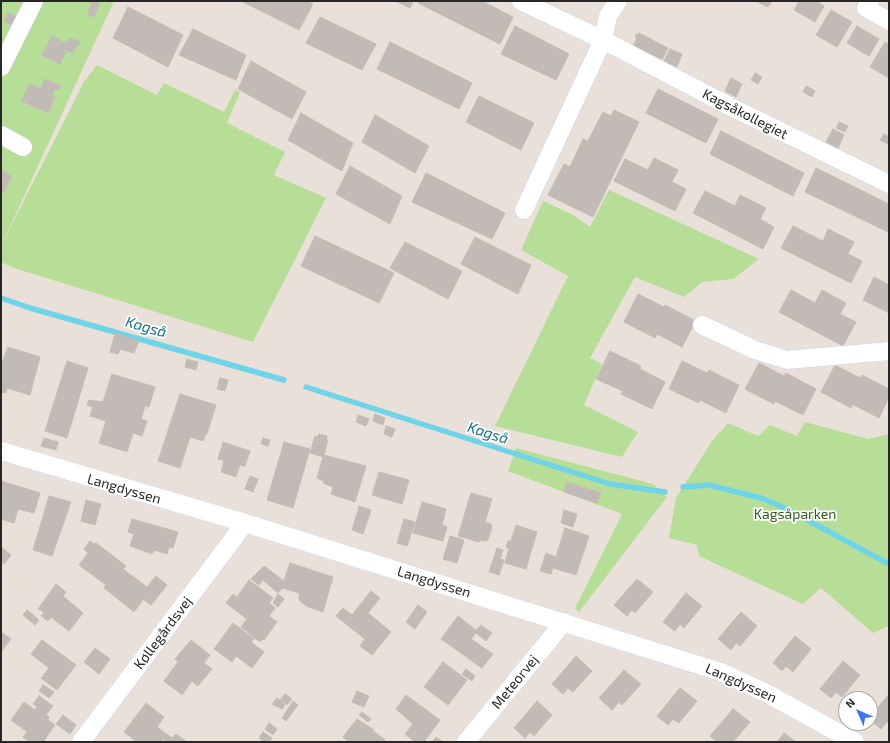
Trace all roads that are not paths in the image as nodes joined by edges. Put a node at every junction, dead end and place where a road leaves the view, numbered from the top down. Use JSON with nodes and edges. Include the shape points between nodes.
{"nodes":[{"id":1,"x":34,"y":1,"type":"edge"},
{"id":2,"x":521,"y":1,"type":"edge"},
{"id":3,"x":618,"y":1,"type":"edge"},
{"id":4,"x":870,"y":1,"type":"edge"},
{"id":5,"x":889,"y":21,"type":"edge"},
{"id":6,"x":603,"y":40,"type":"junction"},
{"id":7,"x":1,"y":67,"type":"edge"},
{"id":8,"x":1,"y":135,"type":"edge"},
{"id":9,"x":23,"y":147,"type":"dead end"},
{"id":10,"x":889,"y":184,"type":"edge"},
{"id":11,"x":524,"y":210,"type":"dead end"},
{"id":12,"x":702,"y":325,"type":"dead end"},
{"id":13,"x":889,"y":351,"type":"edge"},
{"id":14,"x":1,"y":451,"type":"edge"},
{"id":15,"x":245,"y":524,"type":"junction"},
{"id":16,"x":564,"y":622,"type":"junction"},
{"id":17,"x":849,"y":740,"type":"edge"},
{"id":18,"x":80,"y":742,"type":"edge"},
{"id":19,"x":466,"y":742,"type":"edge"}],
"edges":[{"from":1,"to":7,"type":"street"},
{"from":2,"to":6,"type":"street","name":"Kagsåkollegiet"},
{"from":3,"to":6,"type":"street","via":[[608,16]]},
{"from":4,"to":5,"type":"street","via":[[866,8]]},
{"from":6,"to":10,"type":"street","name":"Kagsåkollegiet","via":[[729,106]]},
{"from":6,"to":11,"type":"street"},
{"from":8,"to":9,"type":"street"},
{"from":12,"to":13,"type":"street","via":[[755,350],[788,360]]},
{"from":14,"to":15,"type":"street","name":"Langdyssen"},
{"from":15,"to":16,"type":"street","name":"Langdyssen"},
{"from":15,"to":18,"type":"street","name":"Køllegårdsvej"},
{"from":16,"to":17,"type":"street","name":"Langdyssen","via":[[721,672],[768,694]]},
{"from":16,"to":19,"type":"street","name":"Meteorvej"}]}
